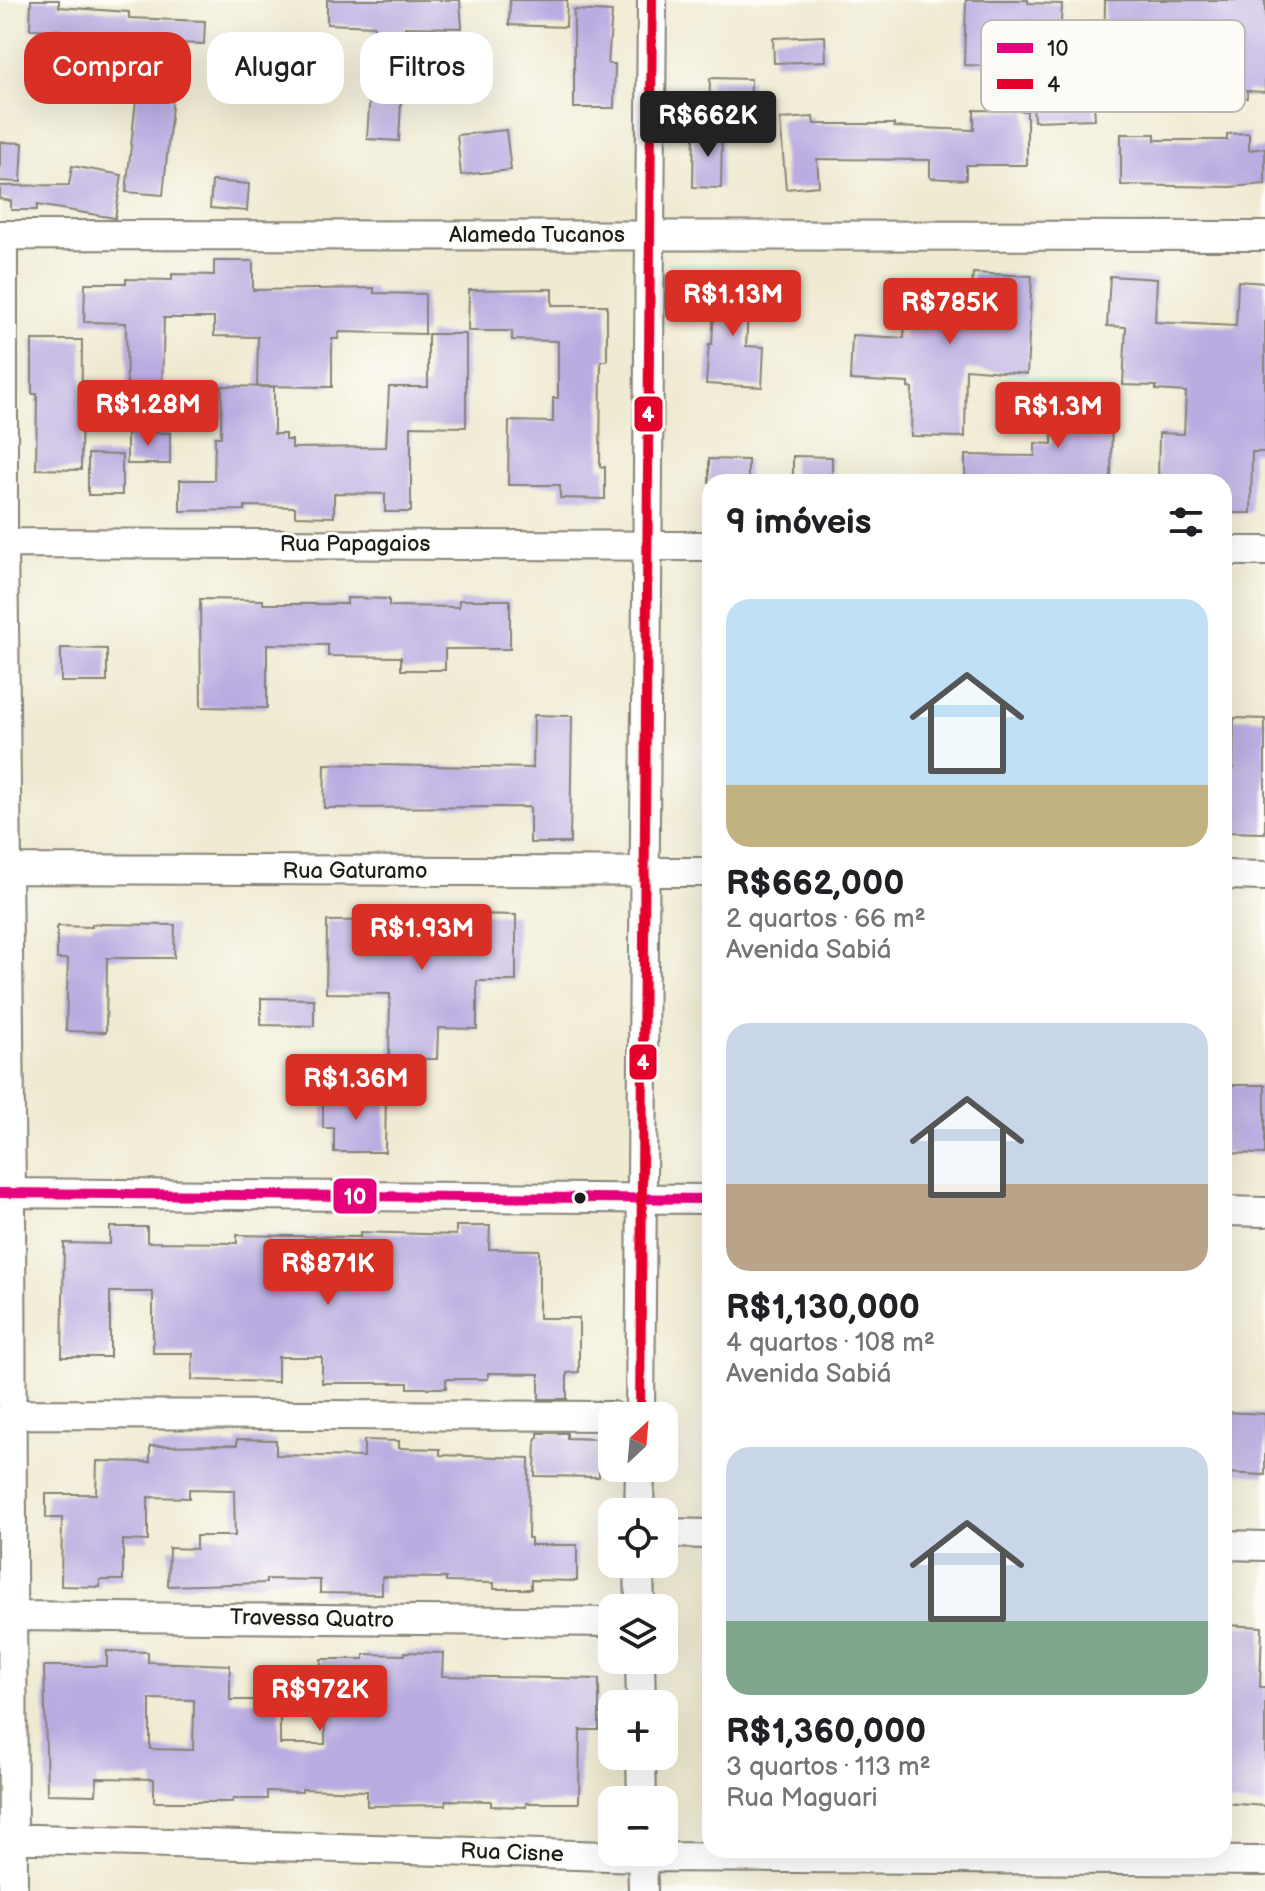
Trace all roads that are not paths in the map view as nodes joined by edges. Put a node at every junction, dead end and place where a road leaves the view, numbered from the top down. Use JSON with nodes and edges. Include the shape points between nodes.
{"nodes":[{"id":1,"x":652,"y":0,"type":"edge"},
{"id":2,"x":1,"y":235,"type":"edge"},
{"id":3,"x":650,"y":235,"type":"junction"},
{"id":4,"x":1265,"y":236,"type":"edge"},
{"id":5,"x":1,"y":543,"type":"edge"},
{"id":6,"x":647,"y":545,"type":"junction"},
{"id":7,"x":702,"y":546,"type":"edge"},
{"id":8,"x":1232,"y":551,"type":"edge"},
{"id":9,"x":1265,"y":551,"type":"edge"},
{"id":10,"x":4,"y":869,"type":"edge"},
{"id":11,"x":644,"y":872,"type":"junction"},
{"id":12,"x":702,"y":872,"type":"edge"},
{"id":13,"x":1232,"y":875,"type":"edge"},
{"id":14,"x":1265,"y":876,"type":"edge"},
{"id":15,"x":6,"y":1193,"type":"edge"},
{"id":16,"x":641,"y":1197,"type":"junction"},
{"id":17,"x":702,"y":1199,"type":"edge"},
{"id":18,"x":1232,"y":1211,"type":"edge"},
{"id":19,"x":1265,"y":1212,"type":"edge"},
{"id":20,"x":640,"y":1402,"type":"edge"},
{"id":21,"x":12,"y":1414,"type":"junction"},
{"id":22,"x":598,"y":1416,"type":"edge"},
{"id":23,"x":6,"y":1511,"type":"edge"},
{"id":24,"x":678,"y":1533,"type":"edge"},
{"id":25,"x":702,"y":1534,"type":"edge"},
{"id":26,"x":1232,"y":1545,"type":"edge"},
{"id":27,"x":1265,"y":1546,"type":"edge"},
{"id":28,"x":13,"y":1616,"type":"junction"},
{"id":29,"x":598,"y":1622,"type":"edge"},
{"id":30,"x":7,"y":1838,"type":"edge"},
{"id":31,"x":598,"y":1854,"type":"edge"},
{"id":32,"x":678,"y":1855,"type":"edge"},
{"id":33,"x":702,"y":1856,"type":"edge"},
{"id":34,"x":954,"y":1858,"type":"edge"},
{"id":35,"x":1265,"y":1861,"type":"edge"},
{"id":36,"x":642,"y":1866,"type":"edge"},
{"id":37,"x":13,"y":1891,"type":"edge"},
{"id":38,"x":643,"y":1891,"type":"edge"}],
"edges":[{"from":1,"to":3,"type":"street"},
{"from":2,"to":3,"type":"street","name":"Alameda Tucanos"},
{"from":2,"to":5,"type":"street"},
{"from":3,"to":4,"type":"street","name":"Alameda Tucanos"},
{"from":3,"to":6,"type":"street"},
{"from":5,"to":6,"type":"street","name":"Rua Papagaios"},
{"from":5,"to":10,"type":"street"},
{"from":6,"to":7,"type":"street","name":"Rua Papagaios"},
{"from":6,"to":11,"type":"street"},
{"from":8,"to":9,"type":"street"},
{"from":10,"to":11,"type":"street","name":"Rua Gaturamo"},
{"from":10,"to":15,"type":"street"},
{"from":11,"to":12,"type":"street","name":"Rua Gaturamo"},
{"from":11,"to":16,"type":"street"},
{"from":13,"to":14,"type":"street"},
{"from":15,"to":16,"type":"street"},
{"from":15,"to":21,"type":"street"},
{"from":16,"to":17,"type":"street"},
{"from":16,"to":20,"type":"street"},
{"from":18,"to":19,"type":"street"},
{"from":21,"to":22,"type":"street"},
{"from":21,"to":23,"type":"street"},
{"from":23,"to":28,"type":"street"},
{"from":24,"to":25,"type":"street"},
{"from":26,"to":27,"type":"street"},
{"from":28,"to":29,"type":"street","name":"Travessa Quatro"},
{"from":28,"to":30,"type":"street"},
{"from":30,"to":31,"type":"street","name":"Rua Cisne"},
{"from":30,"to":37,"type":"street"},
{"from":32,"to":33,"type":"street","name":"Rua Cisne"},
{"from":34,"to":35,"type":"street","name":"Rua Cisne"},
{"from":36,"to":38,"type":"street"}]}
